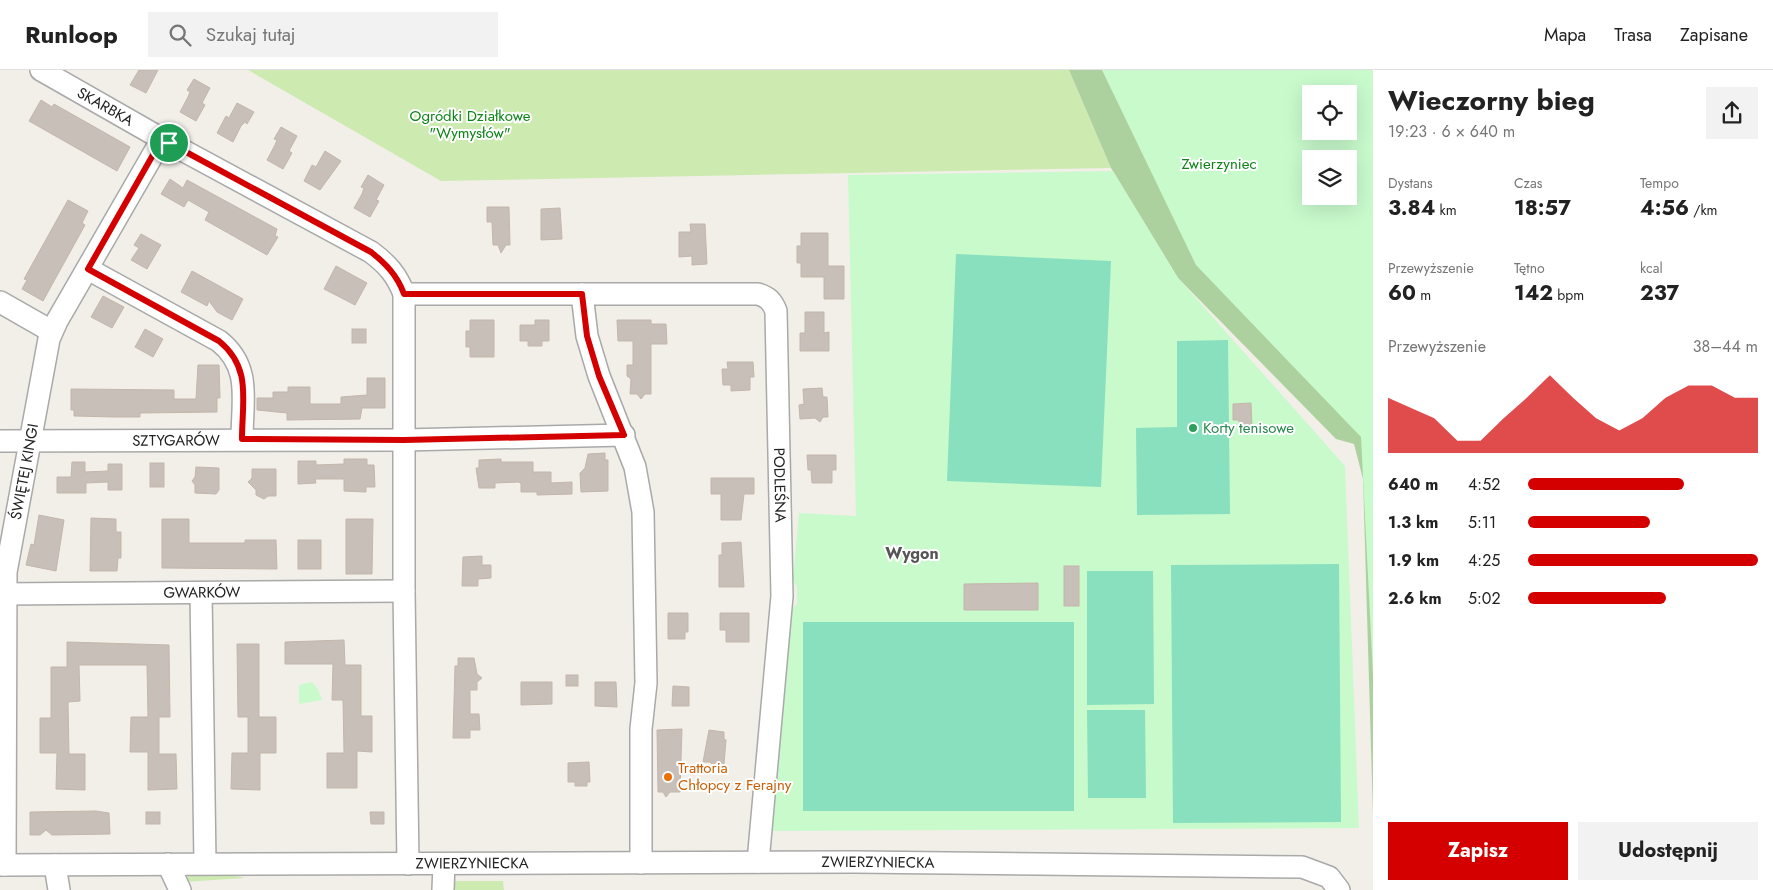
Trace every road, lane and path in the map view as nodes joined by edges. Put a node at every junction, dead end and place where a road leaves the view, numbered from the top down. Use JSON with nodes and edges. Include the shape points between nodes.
{"nodes":[{"id":1,"x":41,"y":70,"type":"edge"},
{"id":2,"x":162,"y":139,"type":"junction"},
{"id":3,"x":88,"y":269,"type":"junction"},
{"id":4,"x":404,"y":294,"type":"junction"},
{"id":5,"x":582,"y":294,"type":"junction"},
{"id":6,"x":0,"y":302,"type":"edge"},
{"id":7,"x":51,"y":331,"type":"junction"},
{"id":8,"x":624,"y":435,"type":"junction"},
{"id":9,"x":242,"y":439,"type":"junction"},
{"id":10,"x":404,"y":440,"type":"junction"},
{"id":11,"x":0,"y":441,"type":"edge"},
{"id":12,"x":30,"y":441,"type":"junction"},
{"id":13,"x":404,"y":591,"type":"junction"},
{"id":14,"x":202,"y":593,"type":"junction"},
{"id":15,"x":2,"y":594,"type":"edge"},
{"id":16,"x":758,"y":862,"type":"junction"},
{"id":17,"x":205,"y":863,"type":"junction"},
{"id":18,"x":168,"y":864,"type":"junction"},
{"id":19,"x":408,"y":864,"type":"junction"},
{"id":20,"x":444,"y":864,"type":"junction"},
{"id":21,"x":641,"y":864,"type":"junction"},
{"id":22,"x":3,"y":865,"type":"edge"},
{"id":23,"x":55,"y":865,"type":"junction"},
{"id":24,"x":59,"y":890,"type":"edge"},
{"id":25,"x":180,"y":890,"type":"edge"},
{"id":26,"x":443,"y":890,"type":"edge"},
{"id":27,"x":1339,"y":890,"type":"edge"}],
"edges":[{"from":1,"to":2,"type":"street","name":"SKARBKA"},
{"from":2,"to":3,"type":"street","name":"ŚWIĘTEJ KINGI"},
{"from":2,"to":4,"type":"street","name":"SKARBKA","via":[[355,243],[386,263]]},
{"from":3,"to":7,"type":"street","name":"ŚWIĘTEJ KINGI"},
{"from":3,"to":9,"type":"street","via":[[219,341],[235,356],[242,378]]},
{"from":4,"to":5,"type":"street","name":"PODLEŚNA"},
{"from":4,"to":10,"type":"street","name":"ZWIERZYNIECKA"},
{"from":5,"to":8,"type":"street","via":[[587,336],[599,376]]},
{"from":5,"to":16,"type":"street","name":"PODLEŚNA","via":[[758,294],[767,296],[776,311],[782,596]]},
{"from":6,"to":7,"type":"street"},
{"from":7,"to":12,"type":"street","name":"ŚWIĘTEJ KINGI"},
{"from":8,"to":10,"type":"street","name":"SZTYGARÓW"},
{"from":8,"to":21,"type":"street","via":[[635,467],[643,512],[646,683],[641,729]]},
{"from":9,"to":10,"type":"street","name":"SZTYGARÓW"},
{"from":9,"to":12,"type":"street","name":"SZTYGARÓW"},
{"from":10,"to":13,"type":"street","name":"ZWIERZYNIECKA"},
{"from":11,"to":12,"type":"street","name":"SZTYGARÓW"},
{"from":12,"to":15,"type":"street","name":"ŚWIĘTEJ KINGI"},
{"from":13,"to":14,"type":"street","name":"GWARKÓW"},
{"from":13,"to":19,"type":"street","name":"ZWIERZYNIECKA"},
{"from":14,"to":15,"type":"street","name":"GWARKÓW"},
{"from":14,"to":17,"type":"street"},
{"from":15,"to":22,"type":"street","name":"ŚWIĘTEJ KINGI"},
{"from":16,"to":21,"type":"street","name":"ZWIERZYNIECKA"},
{"from":16,"to":27,"type":"street","name":"ZWIERZYNIECKA","via":[[1302,867],[1329,877]]},
{"from":17,"to":18,"type":"street","name":"ZWIERZYNIECKA"},
{"from":17,"to":19,"type":"street","name":"ZWIERZYNIECKA"},
{"from":18,"to":23,"type":"street","name":"ZWIERZYNIECKA"},
{"from":18,"to":25,"type":"street"},
{"from":19,"to":20,"type":"street","name":"ZWIERZYNIECKA"},
{"from":20,"to":21,"type":"street","name":"ZWIERZYNIECKA"},
{"from":20,"to":26,"type":"street"},
{"from":22,"to":23,"type":"street","name":"ZWIERZYNIECKA"},
{"from":23,"to":24,"type":"street"}]}
